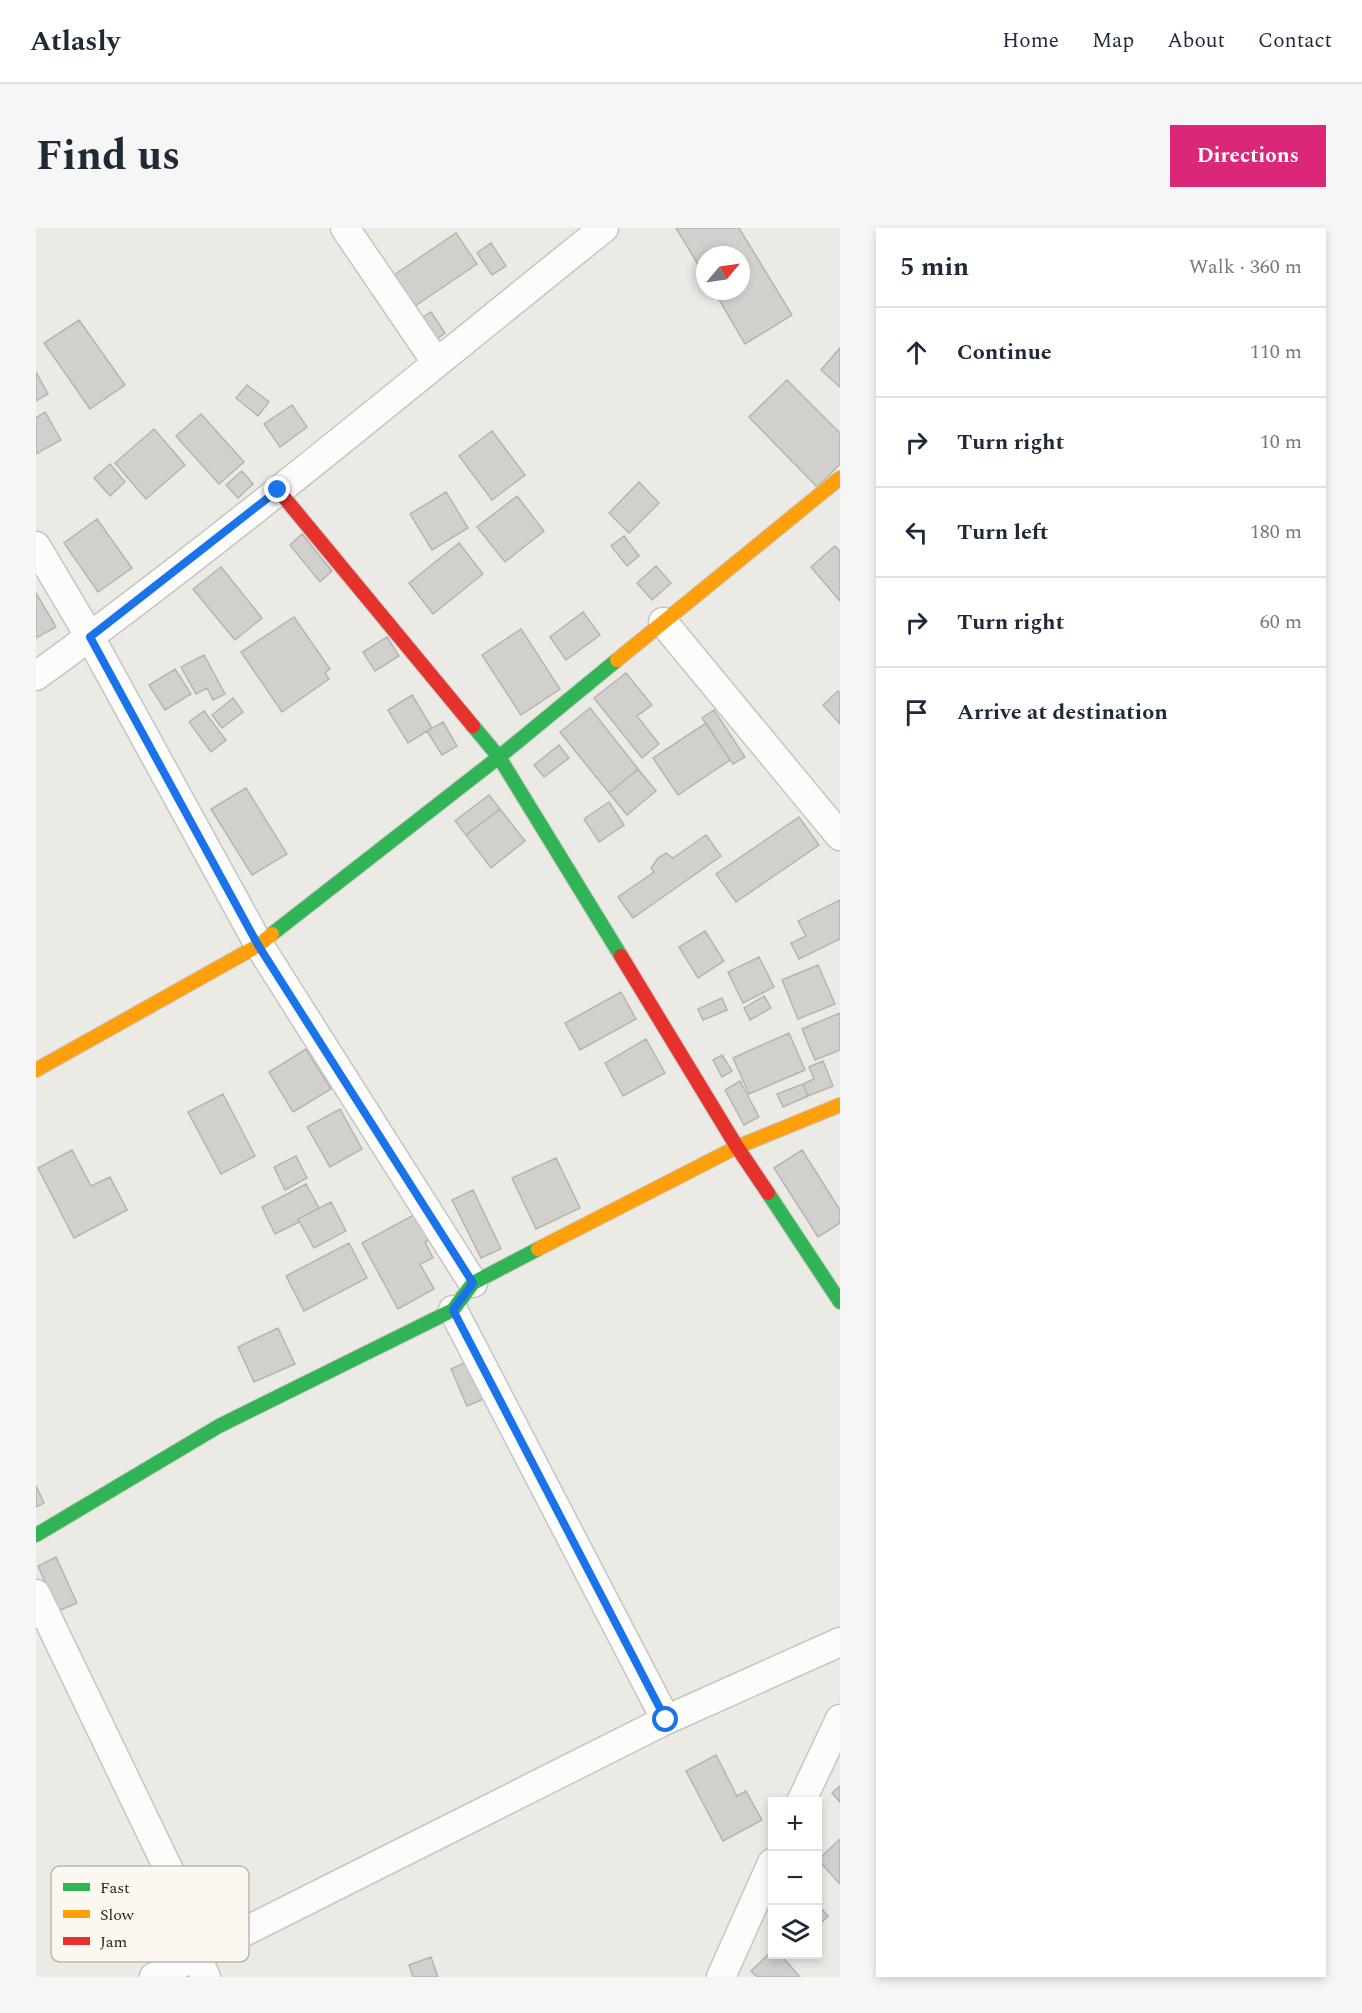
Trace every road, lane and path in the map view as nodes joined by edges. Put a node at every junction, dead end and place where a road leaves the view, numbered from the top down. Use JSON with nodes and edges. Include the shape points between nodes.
{"nodes":[{"id":1,"x":345,"y":228,"type":"edge"},
{"id":2,"x":604,"y":228,"type":"edge"},
{"id":3,"x":436,"y":362,"type":"junction"},
{"id":4,"x":840,"y":478,"type":"edge"},
{"id":5,"x":278,"y":490,"type":"junction"},
{"id":6,"x":36,"y":546,"type":"edge"},
{"id":7,"x":663,"y":622,"type":"junction"},
{"id":8,"x":90,"y":637,"type":"junction"},
{"id":9,"x":36,"y":676,"type":"edge"},
{"id":10,"x":499,"y":757,"type":"junction"},
{"id":11,"x":840,"y":836,"type":"edge"},
{"id":12,"x":258,"y":945,"type":"junction"},
{"id":13,"x":36,"y":1070,"type":"edge"},
{"id":14,"x":840,"y":1105,"type":"edge"},
{"id":15,"x":737,"y":1147,"type":"junction"},
{"id":16,"x":473,"y":1283,"type":"junction"},
{"id":17,"x":840,"y":1302,"type":"edge"},
{"id":18,"x":453,"y":1310,"type":"junction"},
{"id":19,"x":36,"y":1535,"type":"edge"},
{"id":20,"x":36,"y":1594,"type":"edge"},
{"id":21,"x":840,"y":1642,"type":"edge"},
{"id":22,"x":840,"y":1719,"type":"edge"},
{"id":23,"x":666,"y":1720,"type":"junction"},
{"id":24,"x":803,"y":1797,"type":"edge"},
{"id":25,"x":167,"y":1866,"type":"edge"},
{"id":26,"x":768,"y":1872,"type":"edge"},
{"id":27,"x":249,"y":1942,"type":"edge"},
{"id":28,"x":201,"y":1967,"type":"edge"},
{"id":29,"x":154,"y":1977,"type":"edge"},
{"id":30,"x":721,"y":1977,"type":"edge"}],
"edges":[{"from":1,"to":3,"type":"street"},
{"from":2,"to":3,"type":"street"},
{"from":3,"to":5,"type":"street"},
{"from":4,"to":7,"type":"street"},
{"from":5,"to":8,"type":"street"},
{"from":5,"to":10,"type":"street"},
{"from":6,"to":8,"type":"street"},
{"from":7,"to":10,"type":"street"},
{"from":7,"to":11,"type":"street"},
{"from":8,"to":9,"type":"street"},
{"from":8,"to":12,"type":"street"},
{"from":10,"to":12,"type":"street"},
{"from":10,"to":15,"type":"street"},
{"from":12,"to":13,"type":"street"},
{"from":12,"to":16,"type":"street"},
{"from":14,"to":15,"type":"street"},
{"from":15,"to":16,"type":"street"},
{"from":15,"to":17,"type":"street"},
{"from":16,"to":18,"type":"street"},
{"from":18,"to":19,"type":"street","via":[[219,1426]]},
{"from":18,"to":23,"type":"street"},
{"from":20,"to":25,"type":"street"},
{"from":21,"to":23,"type":"street"},
{"from":22,"to":24,"type":"street"},
{"from":23,"to":27,"type":"street"},
{"from":26,"to":30,"type":"street"},
{"from":28,"to":29,"type":"street"}]}
